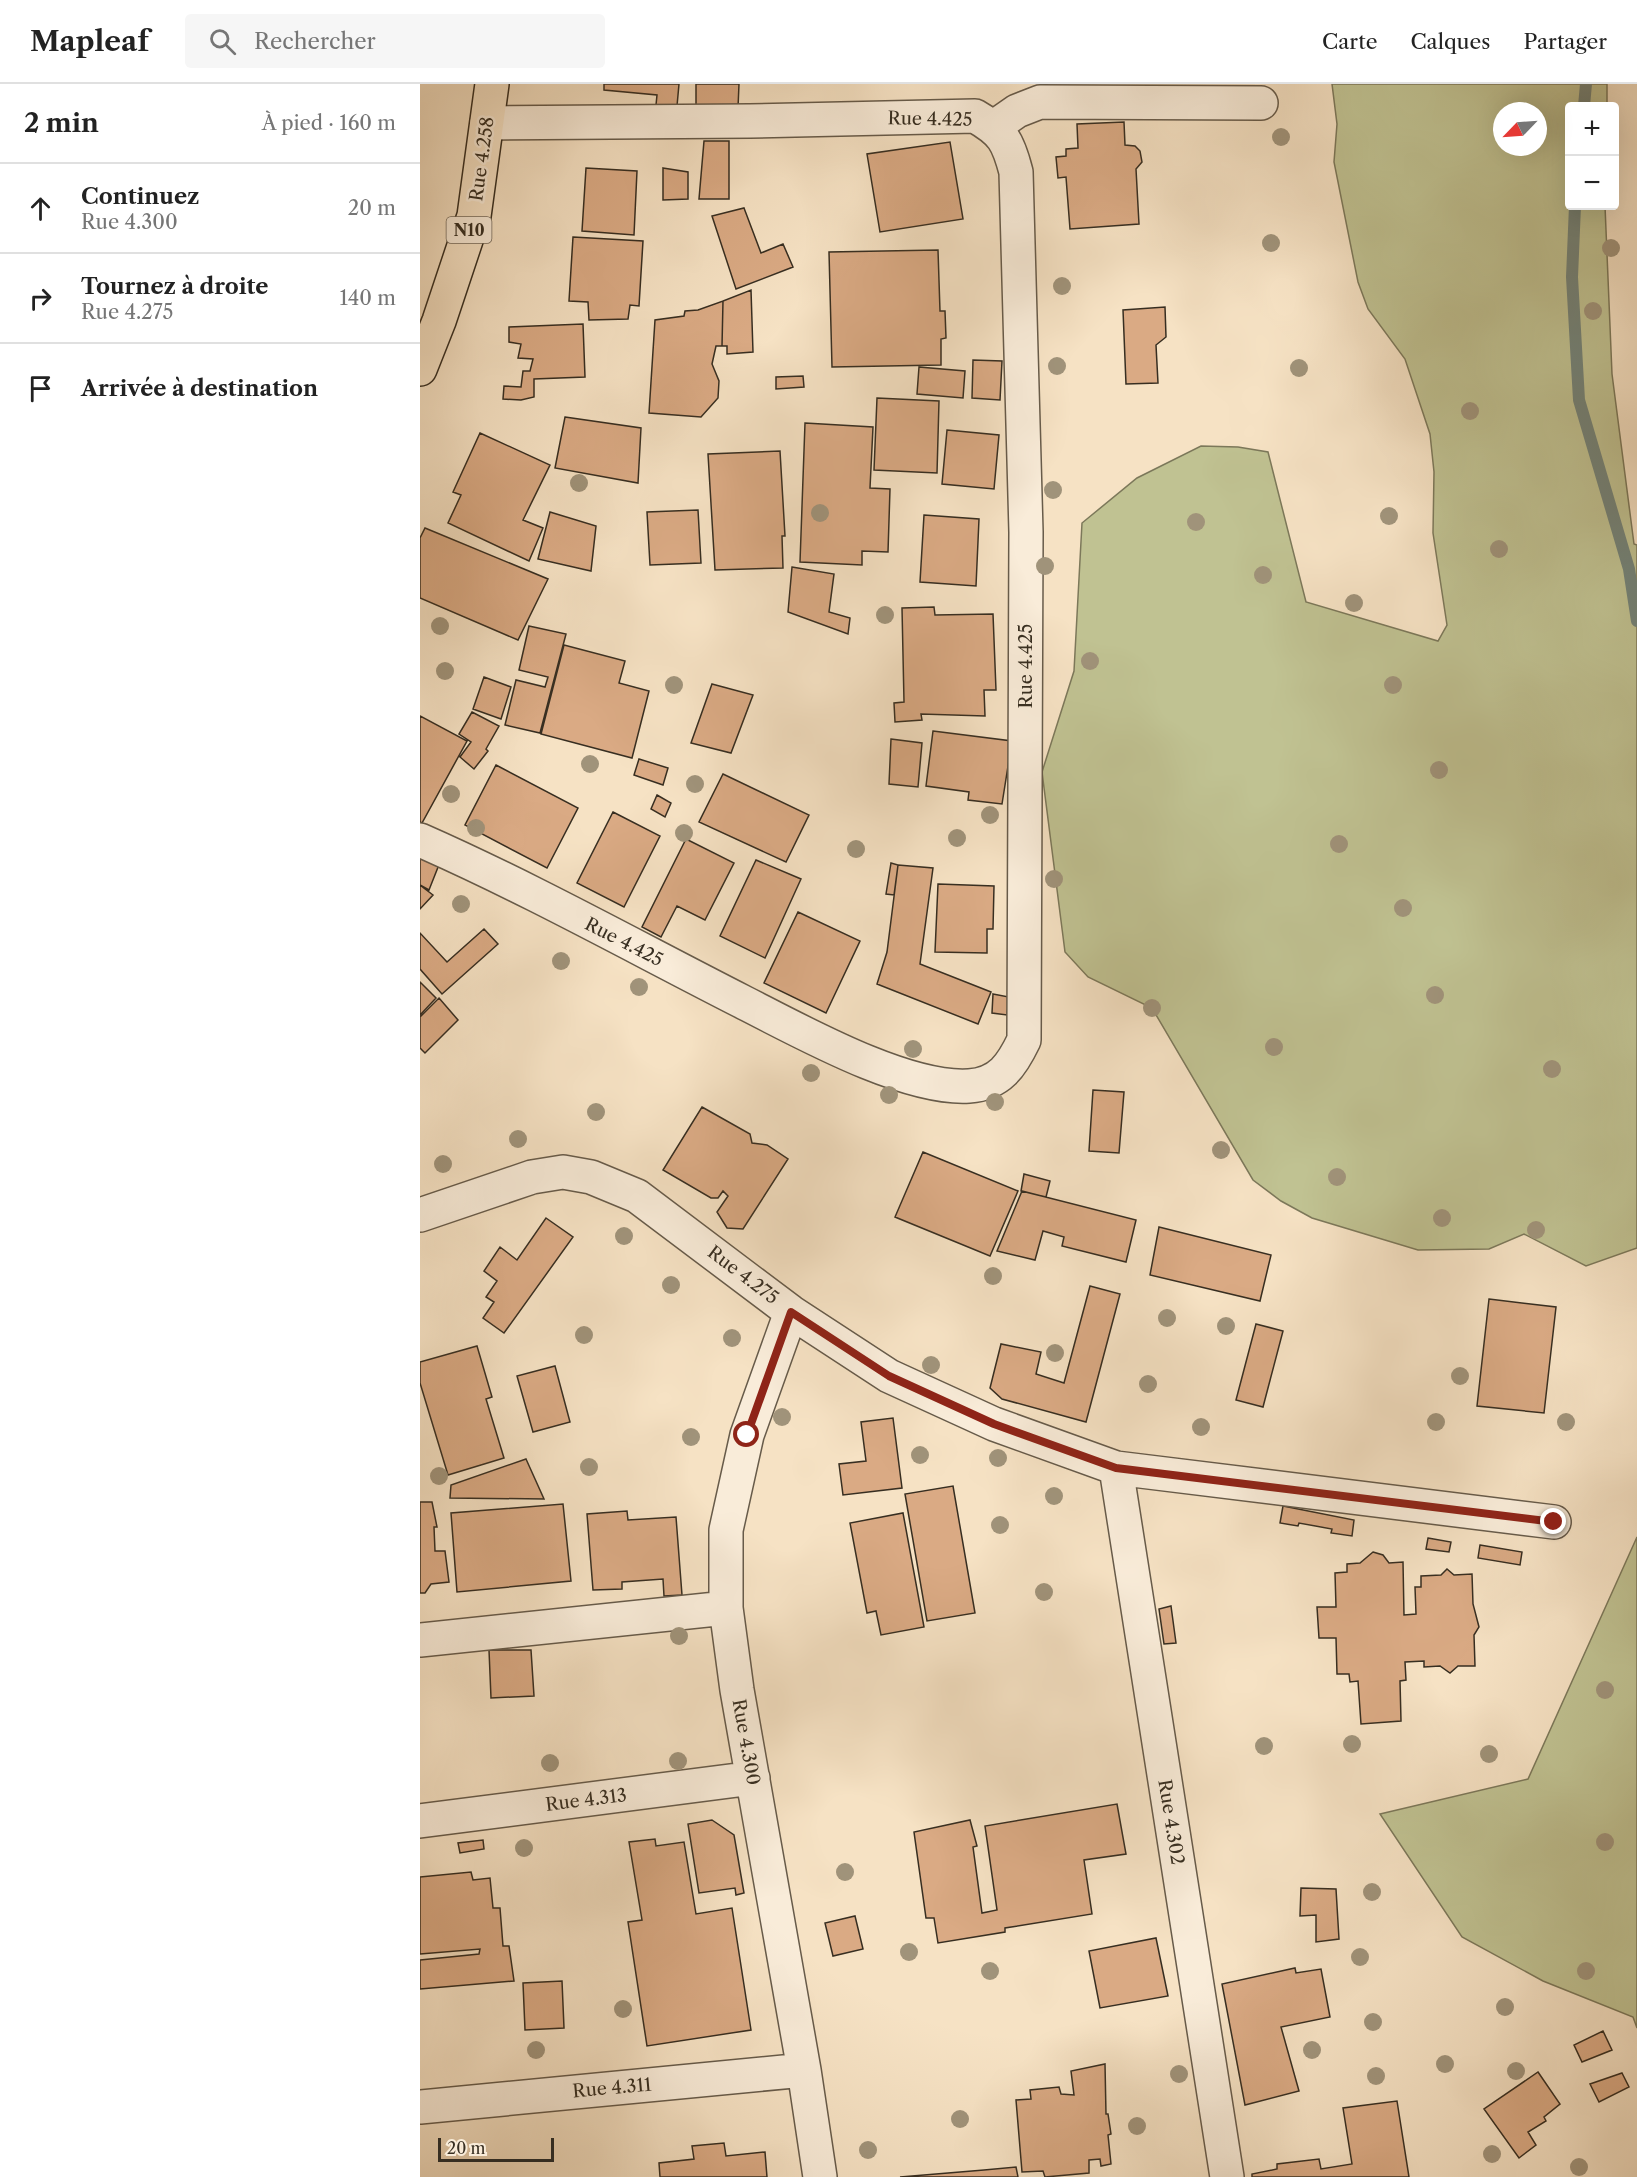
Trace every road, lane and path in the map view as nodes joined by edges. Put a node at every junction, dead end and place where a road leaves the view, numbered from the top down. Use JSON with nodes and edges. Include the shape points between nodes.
{"nodes":[{"id":1,"x":492,"y":84,"type":"edge"},
{"id":2,"x":1261,"y":103,"type":"dead end"},
{"id":3,"x":487,"y":123,"type":"junction"},
{"id":4,"x":994,"y":127,"type":"junction"},
{"id":5,"x":420,"y":369,"type":"edge"},
{"id":6,"x":420,"y":840,"type":"edge"},
{"id":7,"x":420,"y":1215,"type":"edge"},
{"id":8,"x":791,"y":1312,"type":"junction"},
{"id":9,"x":1116,"y":1468,"type":"junction"},
{"id":10,"x":1554,"y":1522,"type":"dead end"},
{"id":11,"x":726,"y":1608,"type":"junction"},
{"id":12,"x":420,"y":1640,"type":"edge"},
{"id":13,"x":753,"y":1778,"type":"junction"},
{"id":14,"x":420,"y":1821,"type":"edge"},
{"id":15,"x":804,"y":2070,"type":"junction"},
{"id":16,"x":420,"y":2107,"type":"edge"},
{"id":17,"x":820,"y":2177,"type":"edge"},
{"id":18,"x":1227,"y":2177,"type":"edge"}],
"edges":[{"from":1,"to":3,"type":"highway","name":"Rue 4.258","number":"N10"},
{"from":2,"to":4,"type":"street","via":[[1040,102],[1017,111]]},
{"from":3,"to":4,"type":"street","name":"Rue 4.425","via":[[975,116]]},
{"from":3,"to":5,"type":"highway","name":"Rue 4.258","number":"N10","via":[[474,216]]},
{"from":4,"to":6,"type":"street","name":"Rue 4.425","via":[[1008,142],[1016,172],[1026,532],[1026,1000],[1024,1040],[1012,1066],[995,1080],[971,1086],[932,1084],[892,1071],[798,1030]]},
{"from":7,"to":8,"type":"street","name":"Rue 4.275","via":[[532,1177],[563,1172],[591,1177],[637,1196]]},
{"from":8,"to":9,"type":"street","name":"Rue 4.275","via":[[889,1376],[994,1424]]},
{"from":8,"to":11,"type":"street","name":"Rue 4.300","via":[[747,1435],[728,1519]]},
{"from":9,"to":10,"type":"street","name":"Rue 4.275"},
{"from":9,"to":18,"type":"street","name":"Rue 4.302"},
{"from":11,"to":12,"type":"street"},
{"from":11,"to":13,"type":"street","name":"Rue 4.300"},
{"from":13,"to":14,"type":"street","name":"Rue 4.313"},
{"from":13,"to":15,"type":"street","name":"Rue 4.300"},
{"from":15,"to":16,"type":"street","name":"Rue 4.311"},
{"from":15,"to":17,"type":"street","name":"Rue 4.300"}]}
